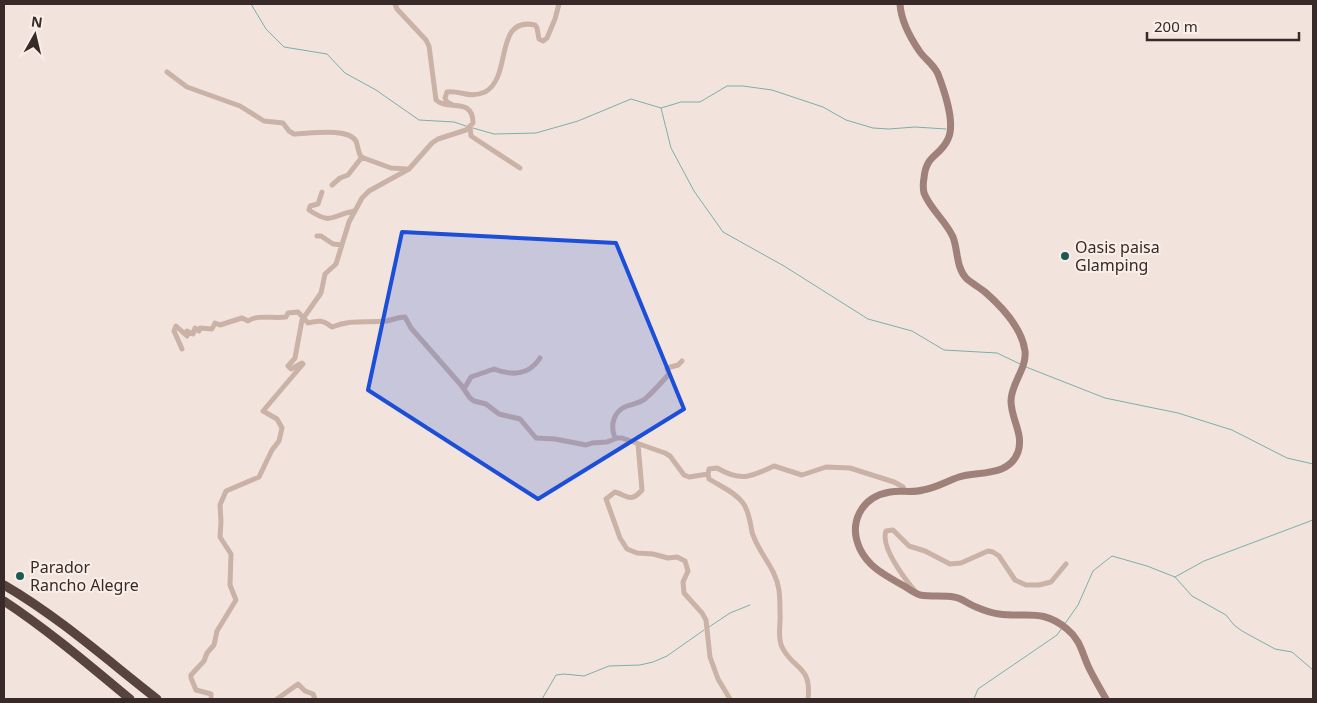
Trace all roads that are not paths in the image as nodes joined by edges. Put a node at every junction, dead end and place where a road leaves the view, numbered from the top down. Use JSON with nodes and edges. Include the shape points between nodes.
{"nodes":[{"id":1,"x":395,"y":4,"type":"edge"},
{"id":2,"x":559,"y":4,"type":"edge"},
{"id":3,"x":899,"y":4,"type":"edge"},
{"id":4,"x":168,"y":72,"type":"dead end"},
{"id":5,"x":451,"y":105,"type":"junction"},
{"id":6,"x":472,"y":125,"type":"junction"},
{"id":7,"x":362,"y":157,"type":"junction"},
{"id":8,"x":520,"y":168,"type":"dead end"},
{"id":9,"x":409,"y":169,"type":"junction"},
{"id":10,"x":332,"y":185,"type":"dead end"},
{"id":11,"x":322,"y":192,"type":"dead end"},
{"id":12,"x":354,"y":211,"type":"junction"},
{"id":13,"x":317,"y":236,"type":"dead end"},
{"id":14,"x":342,"y":245,"type":"junction"},
{"id":15,"x":304,"y":318,"type":"junction"},
{"id":16,"x":182,"y":350,"type":"dead end"},
{"id":17,"x":540,"y":358,"type":"dead end"},
{"id":18,"x":682,"y":361,"type":"dead end"},
{"id":19,"x":464,"y":389,"type":"junction"},
{"id":20,"x":615,"y":438,"type":"junction"},
{"id":21,"x":638,"y":444,"type":"junction"},
{"id":22,"x":708,"y":474,"type":"junction"},
{"id":23,"x":904,"y":492,"type":"junction"},
{"id":24,"x":1066,"y":564,"type":"dead end"},
{"id":25,"x":4,"y":585,"type":"edge"},
{"id":26,"x":917,"y":594,"type":"junction"},
{"id":27,"x":4,"y":601,"type":"edge"},
{"id":28,"x":130,"y":699,"type":"edge"},
{"id":29,"x":157,"y":699,"type":"edge"},
{"id":30,"x":211,"y":699,"type":"edge"},
{"id":31,"x":277,"y":699,"type":"edge"},
{"id":32,"x":315,"y":699,"type":"edge"},
{"id":33,"x":730,"y":699,"type":"edge"},
{"id":34,"x":808,"y":699,"type":"edge"},
{"id":35,"x":1106,"y":699,"type":"edge"}],
"edges":[{"from":1,"to":5,"type":"street","via":[[429,46],[436,100]]},
{"from":2,"to":5,"type":"street","via":[[547,38],[539,39],[535,25],[517,27],[507,38],[494,85],[474,95],[447,92],[445,100]]},
{"from":3,"to":23,"type":"main road","via":[[914,42],[935,67],[950,120],[948,140],[926,165],[924,192],[952,237],[962,272],[1004,311],[1018,332],[1025,352],[1011,395],[1020,436],[1017,456],[996,472],[963,476],[929,489]]},
{"from":4,"to":7,"type":"street","via":[[187,86],[240,106],[264,121],[283,123],[294,134],[346,134],[356,142]]},
{"from":5,"to":6,"type":"street","via":[[466,108],[473,117]]},
{"from":6,"to":8,"type":"street","via":[[471,136]]},
{"from":6,"to":9,"type":"street","via":[[432,143]]},
{"from":7,"to":9,"type":"street","via":[[391,168]]},
{"from":7,"to":10,"type":"street","via":[[348,175]]},
{"from":9,"to":12,"type":"street","via":[[365,194]]},
{"from":11,"to":12,"type":"street","via":[[318,204],[310,206],[309,210],[318,216],[326,219]]},
{"from":12,"to":14,"type":"street"},
{"from":13,"to":14,"type":"street"},
{"from":14,"to":15,"type":"street","via":[[336,264],[325,274],[321,293]]},
{"from":15,"to":16,"type":"street","via":[[298,312],[288,313],[286,317],[254,317],[248,321],[242,318],[220,325],[215,323],[212,329],[200,328],[199,331],[194,328],[193,334],[187,331],[187,336],[176,326],[174,331]]},
{"from":15,"to":19,"type":"street","via":[[308,324],[321,321],[332,327],[352,321],[405,317]]},
{"from":15,"to":30,"type":"street","via":[[300,324],[295,358],[288,366],[290,369],[303,364],[263,411],[280,424],[281,436],[259,477],[226,491],[220,504],[220,537],[231,554],[230,585],[236,600],[217,631],[214,645],[191,674],[193,687],[211,694]]},
{"from":17,"to":19,"type":"street","via":[[536,365],[517,374],[494,369],[471,377]]},
{"from":18,"to":20,"type":"street","via":[[667,368],[669,374],[665,381],[645,399],[622,408],[612,424]]},
{"from":19,"to":20,"type":"street","via":[[474,401],[486,404],[499,414],[520,419],[536,438],[586,445]]},
{"from":20,"to":21,"type":"street"},
{"from":21,"to":22,"type":"street","via":[[670,456],[684,475]]},
{"from":21,"to":33,"type":"street","via":[[642,490],[629,498],[615,492],[606,498],[607,506],[628,549],[685,561],[688,571],[683,582],[684,593],[706,620],[710,657]]},
{"from":22,"to":23,"type":"street","via":[[709,469],[717,468],[728,474],[749,477],[774,466],[802,475],[822,468],[843,467],[894,482],[904,487]]},
{"from":22,"to":34,"type":"street","via":[[709,479],[733,494],[747,510],[758,547],[775,575],[782,647],[806,677]]},
{"from":23,"to":26,"type":"main road","via":[[893,491],[871,499],[863,506],[855,530],[859,547],[873,567]]},
{"from":24,"to":26,"type":"street","via":[[1051,582],[1026,584],[1015,580],[993,552],[950,564],[909,546],[893,530],[886,530],[894,563]]},
{"from":25,"to":29,"type":"highway","via":[[66,627]]},
{"from":26,"to":35,"type":"main road","via":[[955,597],[996,613],[1044,615],[1077,637]]},
{"from":27,"to":28,"type":"highway"},
{"from":31,"to":32,"type":"street","via":[[298,684]]}]}
